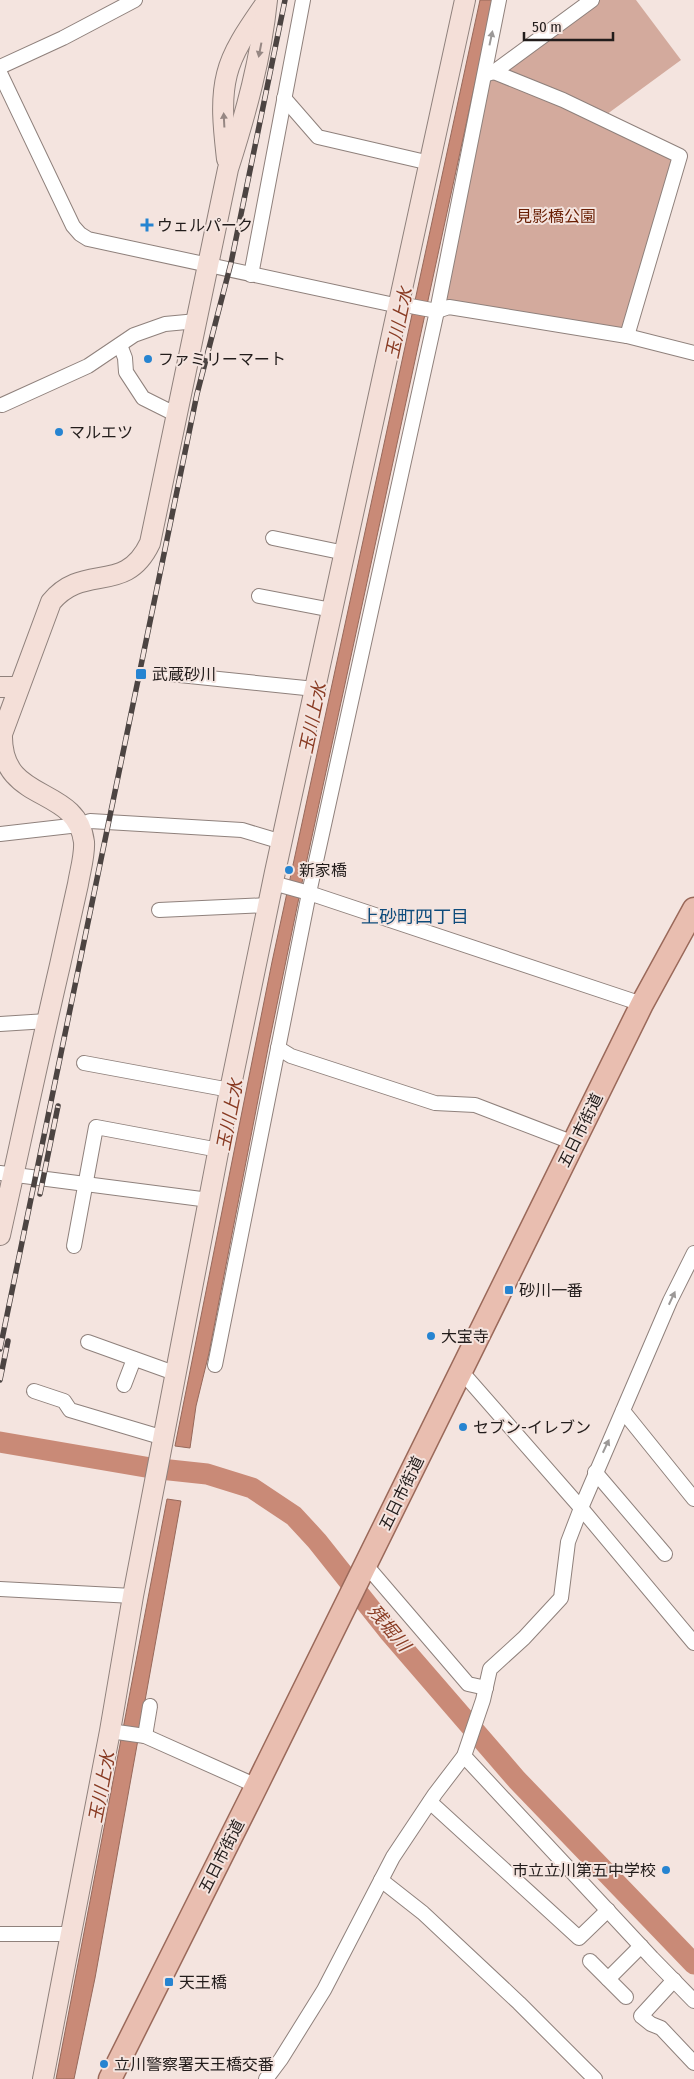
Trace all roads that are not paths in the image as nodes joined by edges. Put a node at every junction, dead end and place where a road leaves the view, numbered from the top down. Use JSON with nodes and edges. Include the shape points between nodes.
{"nodes":[{"id":1,"x":135,"y":0,"type":"edge"},
{"id":2,"x":303,"y":0,"type":"edge"},
{"id":3,"x":465,"y":0,"type":"edge"},
{"id":4,"x":499,"y":0,"type":"edge"},
{"id":5,"x":592,"y":0,"type":"edge"},
{"id":6,"x":267,"y":1,"type":"edge"},
{"id":7,"x":0,"y":67,"type":"edge"},
{"id":8,"x":0,"y":73,"type":"edge"},
{"id":9,"x":489,"y":74,"type":"junction"},
{"id":10,"x":284,"y":98,"type":"junction"},
{"id":11,"x":430,"y":163,"type":"junction"},
{"id":12,"x":228,"y":169,"type":"junction"},
{"id":13,"x":208,"y":265,"type":"junction"},
{"id":14,"x":251,"y":275,"type":"junction"},
{"id":15,"x":402,"y":305,"type":"junction"},
{"id":16,"x":433,"y":310,"type":"junction"},
{"id":17,"x":197,"y":321,"type":"junction"},
{"id":18,"x":627,"y":336,"type":"junction"},
{"id":19,"x":120,"y":345,"type":"junction"},
{"id":20,"x":694,"y":353,"type":"edge"},
{"id":21,"x":2,"y":405,"type":"dead end"},
{"id":22,"x":177,"y":415,"type":"junction"},
{"id":23,"x":273,"y":538,"type":"dead end"},
{"id":24,"x":345,"y":553,"type":"junction"},
{"id":25,"x":259,"y":596,"type":"dead end"},
{"id":26,"x":332,"y":610,"type":"junction"},
{"id":27,"x":170,"y":674,"type":"dead end"},
{"id":28,"x":9,"y":687,"type":"edge"},
{"id":29,"x":315,"y":689,"type":"junction"},
{"id":30,"x":79,"y":826,"type":"junction"},
{"id":31,"x":0,"y":834,"type":"edge"},
{"id":32,"x":282,"y":842,"type":"junction"},
{"id":33,"x":276,"y":884,"type":"junction"},
{"id":34,"x":306,"y":892,"type":"junction"},
{"id":35,"x":268,"y":905,"type":"junction"},
{"id":36,"x":694,"y":909,"type":"edge"},
{"id":37,"x":159,"y":910,"type":"dead end"},
{"id":38,"x":642,"y":1004,"type":"junction"},
{"id":39,"x":46,"y":1021,"type":"junction"},
{"id":40,"x":0,"y":1024,"type":"edge"},
{"id":41,"x":278,"y":1048,"type":"junction"},
{"id":42,"x":84,"y":1063,"type":"dead end"},
{"id":43,"x":230,"y":1090,"type":"junction"},
{"id":44,"x":574,"y":1143,"type":"junction"},
{"id":45,"x":219,"y":1150,"type":"junction"},
{"id":46,"x":6,"y":1174,"type":"edge"},
{"id":47,"x":85,"y":1185,"type":"junction"},
{"id":48,"x":209,"y":1200,"type":"junction"},
{"id":49,"x":0,"y":1235,"type":"edge"},
{"id":50,"x":74,"y":1246,"type":"dead end"},
{"id":51,"x":694,"y":1253,"type":"edge"},
{"id":52,"x":88,"y":1342,"type":"dead end"},
{"id":53,"x":134,"y":1359,"type":"junction"},
{"id":54,"x":215,"y":1365,"type":"dead end"},
{"id":55,"x":461,"y":1371,"type":"junction"},
{"id":56,"x":177,"y":1374,"type":"junction"},
{"id":57,"x":124,"y":1385,"type":"dead end"},
{"id":58,"x":34,"y":1391,"type":"dead end"},
{"id":59,"x":622,"y":1411,"type":"junction"},
{"id":60,"x":163,"y":1445,"type":"junction"},
{"id":61,"x":595,"y":1472,"type":"junction"},
{"id":62,"x":694,"y":1499,"type":"edge"},
{"id":63,"x":581,"y":1508,"type":"junction"},
{"id":64,"x":665,"y":1554,"type":"dead end"},
{"id":65,"x":363,"y":1569,"type":"junction"},
{"id":66,"x":0,"y":1589,"type":"edge"},
{"id":67,"x":134,"y":1596,"type":"junction"},
{"id":68,"x":694,"y":1643,"type":"edge"},
{"id":69,"x":486,"y":1688,"type":"junction"},
{"id":70,"x":150,"y":1706,"type":"dead end"},
{"id":71,"x":116,"y":1732,"type":"junction"},
{"id":72,"x":142,"y":1736,"type":"junction"},
{"id":73,"x":466,"y":1751,"type":"junction"},
{"id":74,"x":257,"y":1786,"type":"junction"},
{"id":75,"x":430,"y":1802,"type":"junction"},
{"id":76,"x":381,"y":1880,"type":"junction"},
{"id":77,"x":608,"y":1910,"type":"junction"},
{"id":78,"x":0,"y":1934,"type":"edge"},
{"id":79,"x":70,"y":1934,"type":"junction"},
{"id":80,"x":641,"y":1946,"type":"junction"},
{"id":81,"x":590,"y":1961,"type":"dead end"},
{"id":82,"x":608,"y":1979,"type":"junction"},
{"id":83,"x":674,"y":1980,"type":"junction"},
{"id":84,"x":626,"y":1997,"type":"dead end"},
{"id":85,"x":694,"y":2001,"type":"edge"},
{"id":86,"x":694,"y":2063,"type":"edge"},
{"id":87,"x":43,"y":2079,"type":"edge"},
{"id":88,"x":110,"y":2079,"type":"edge"},
{"id":89,"x":266,"y":2079,"type":"edge"},
{"id":90,"x":595,"y":2079,"type":"edge"}],
"edges":[{"from":1,"to":7,"type":"street"},
{"from":2,"to":10,"type":"street"},
{"from":3,"to":11,"type":"street"},
{"from":9,"to":4,"type":"street","one_way":true},
{"from":5,"to":9,"type":"street"},
{"from":6,"to":12,"type":"street","one_way":true,"via":[[248,101]]},
{"from":12,"to":6,"type":"street","one_way":true,"via":[[224,93],[227,73],[250,26]]},
{"from":8,"to":13,"type":"street","via":[[73,226],[80,234],[98,242]]},
{"from":9,"to":16,"type":"street"},
{"from":9,"to":18,"type":"street","via":[[563,100],[680,156]]},
{"from":10,"to":11,"type":"street","via":[[318,137]]},
{"from":10,"to":14,"type":"street"},
{"from":11,"to":15,"type":"street"},
{"from":12,"to":13,"type":"street"},
{"from":13,"to":14,"type":"street"},
{"from":13,"to":17,"type":"street"},
{"from":14,"to":15,"type":"street"},
{"from":15,"to":16,"type":"street"},
{"from":15,"to":24,"type":"street"},
{"from":16,"to":18,"type":"street","via":[[449,307]]},
{"from":16,"to":34,"type":"street"},
{"from":17,"to":19,"type":"street","via":[[165,324],[134,335]]},
{"from":17,"to":22,"type":"street"},
{"from":18,"to":20,"type":"street"},
{"from":19,"to":21,"type":"street","via":[[88,366]]},
{"from":19,"to":22,"type":"street","via":[[126,372],[143,398]]},
{"from":22,"to":28,"type":"street","via":[[147,550],[136,564],[123,572],[78,582],[55,597]]},
{"from":23,"to":24,"type":"street"},
{"from":24,"to":26,"type":"street"},
{"from":25,"to":26,"type":"street"},
{"from":26,"to":29,"type":"street"},
{"from":27,"to":29,"type":"street"},
{"from":28,"to":30,"type":"street","via":[[2,734],[3,762],[19,784],[61,805]]},
{"from":29,"to":32,"type":"street"},
{"from":30,"to":31,"type":"street"},
{"from":30,"to":32,"type":"street","via":[[90,821],[242,830]]},
{"from":30,"to":39,"type":"street","via":[[84,847],[80,871]]},
{"from":32,"to":33,"type":"street"},
{"from":33,"to":34,"type":"street"},
{"from":33,"to":35,"type":"street"},
{"from":34,"to":38,"type":"street"},
{"from":34,"to":41,"type":"street"},
{"from":35,"to":37,"type":"street"},
{"from":35,"to":43,"type":"street"},
{"from":36,"to":38,"type":"main road","name":"五日市街道","via":[[659,987]]},
{"from":38,"to":44,"type":"main road","name":"五日市街道"},
{"from":39,"to":40,"type":"street"},
{"from":39,"to":46,"type":"street"},
{"from":41,"to":44,"type":"street","via":[[291,1056],[435,1103],[475,1105]]},
{"from":41,"to":54,"type":"street"},
{"from":42,"to":43,"type":"street"},
{"from":43,"to":45,"type":"street"},
{"from":44,"to":55,"type":"main road","name":"五日市街道"},
{"from":45,"to":47,"type":"street","via":[[96,1127]]},
{"from":45,"to":48,"type":"street"},
{"from":46,"to":47,"type":"street"},
{"from":46,"to":49,"type":"street"},
{"from":47,"to":48,"type":"street"},
{"from":47,"to":50,"type":"street"},
{"from":48,"to":56,"type":"street"},
{"from":59,"to":51,"type":"street","one_way":true},
{"from":52,"to":53,"type":"street"},
{"from":53,"to":56,"type":"street"},
{"from":53,"to":57,"type":"street"},
{"from":55,"to":63,"type":"street"},
{"from":55,"to":65,"type":"main road","name":"五日市街道"},
{"from":56,"to":60,"type":"street"},
{"from":58,"to":60,"type":"street","via":[[64,1401],[70,1410]]},
{"from":61,"to":59,"type":"street","one_way":true},
{"from":59,"to":62,"type":"street"},
{"from":60,"to":67,"type":"street"},
{"from":61,"to":63,"type":"street"},
{"from":61,"to":64,"type":"street"},
{"from":63,"to":68,"type":"street"},
{"from":63,"to":69,"type":"street","via":[[568,1542],[561,1598],[490,1669]]},
{"from":65,"to":69,"type":"street","via":[[468,1684]]},
{"from":65,"to":74,"type":"main road","name":"五日市街道"},
{"from":66,"to":67,"type":"street"},
{"from":67,"to":71,"type":"street"},
{"from":69,"to":73,"type":"street"},
{"from":70,"to":72,"type":"street"},
{"from":71,"to":72,"type":"street"},
{"from":71,"to":79,"type":"street"},
{"from":72,"to":74,"type":"street"},
{"from":73,"to":75,"type":"street"},
{"from":73,"to":77,"type":"street"},
{"from":74,"to":88,"type":"main road","name":"五日市街道"},
{"from":75,"to":76,"type":"street"},
{"from":75,"to":77,"type":"street","via":[[579,1938]]},
{"from":76,"to":89,"type":"street","via":[[324,1990]]},
{"from":76,"to":90,"type":"street","via":[[423,1913]]},
{"from":77,"to":80,"type":"street"},
{"from":78,"to":79,"type":"street"},
{"from":79,"to":87,"type":"street"},
{"from":80,"to":82,"type":"street"},
{"from":80,"to":83,"type":"street"},
{"from":81,"to":82,"type":"street"},
{"from":82,"to":84,"type":"street"},
{"from":83,"to":85,"type":"street"},
{"from":83,"to":86,"type":"street","via":[[641,2016],[660,2028]]}]}
